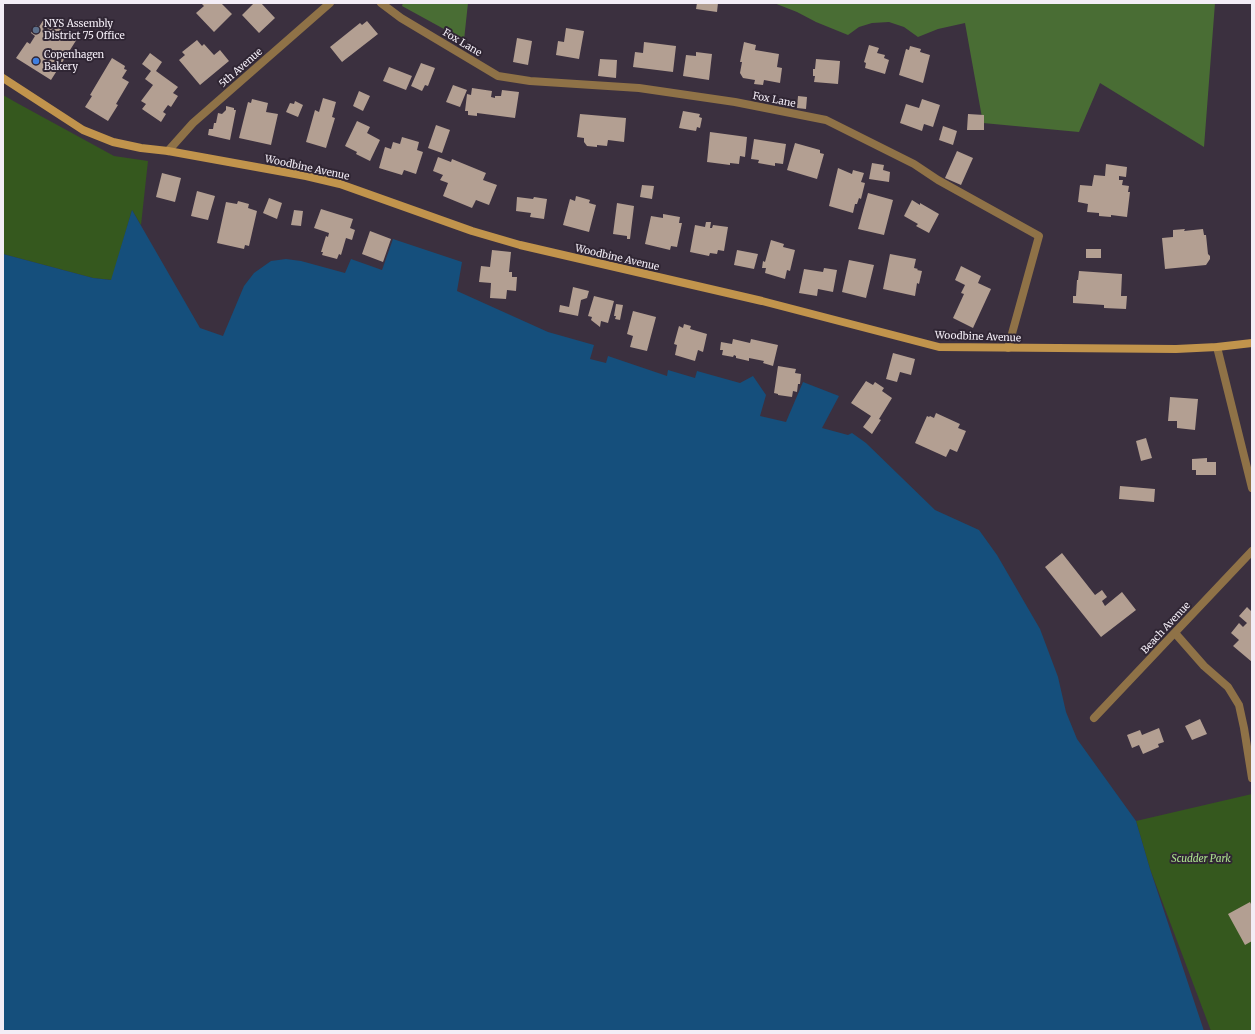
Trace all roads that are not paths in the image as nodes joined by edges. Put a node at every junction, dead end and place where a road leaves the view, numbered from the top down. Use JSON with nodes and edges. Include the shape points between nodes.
{"nodes":[{"id":1,"x":330,"y":3,"type":"edge"},
{"id":2,"x":381,"y":3,"type":"edge"},
{"id":3,"x":3,"y":78,"type":"edge"},
{"id":4,"x":168,"y":151,"type":"junction"},
{"id":5,"x":1252,"y":343,"type":"edge"},
{"id":6,"x":1217,"y":347,"type":"junction"},
{"id":7,"x":1008,"y":348,"type":"junction"},
{"id":8,"x":1252,"y":488,"type":"edge"},
{"id":9,"x":1252,"y":551,"type":"edge"},
{"id":10,"x":1175,"y":633,"type":"junction"},
{"id":11,"x":1094,"y":718,"type":"dead end"},
{"id":12,"x":1252,"y":778,"type":"edge"}],
"edges":[{"from":1,"to":4,"type":"street","name":"5th Avenue","via":[[193,123]]},
{"from":2,"to":7,"type":"street","name":"Fox Lane","via":[[401,18],[498,76],[530,81],[639,88],[734,102],[826,120],[914,164],[1039,236]]},
{"from":3,"to":4,"type":"main road","name":"Woodbine Avenue","via":[[83,130],[113,142]]},
{"from":4,"to":7,"type":"main road","name":"Woodbine Avenue","via":[[340,184],[472,231],[520,245],[762,301],[939,347]]},
{"from":5,"to":6,"type":"main road","name":"Woodbine Avenue"},
{"from":6,"to":7,"type":"main road","name":"Woodbine Avenue","via":[[1138,350]]},
{"from":6,"to":8,"type":"street"},
{"from":9,"to":10,"type":"street","name":"Beach Avenue"},
{"from":10,"to":11,"type":"street","name":"Beach Avenue"},
{"from":10,"to":12,"type":"street","via":[[1204,666],[1228,687],[1239,705]]}]}
